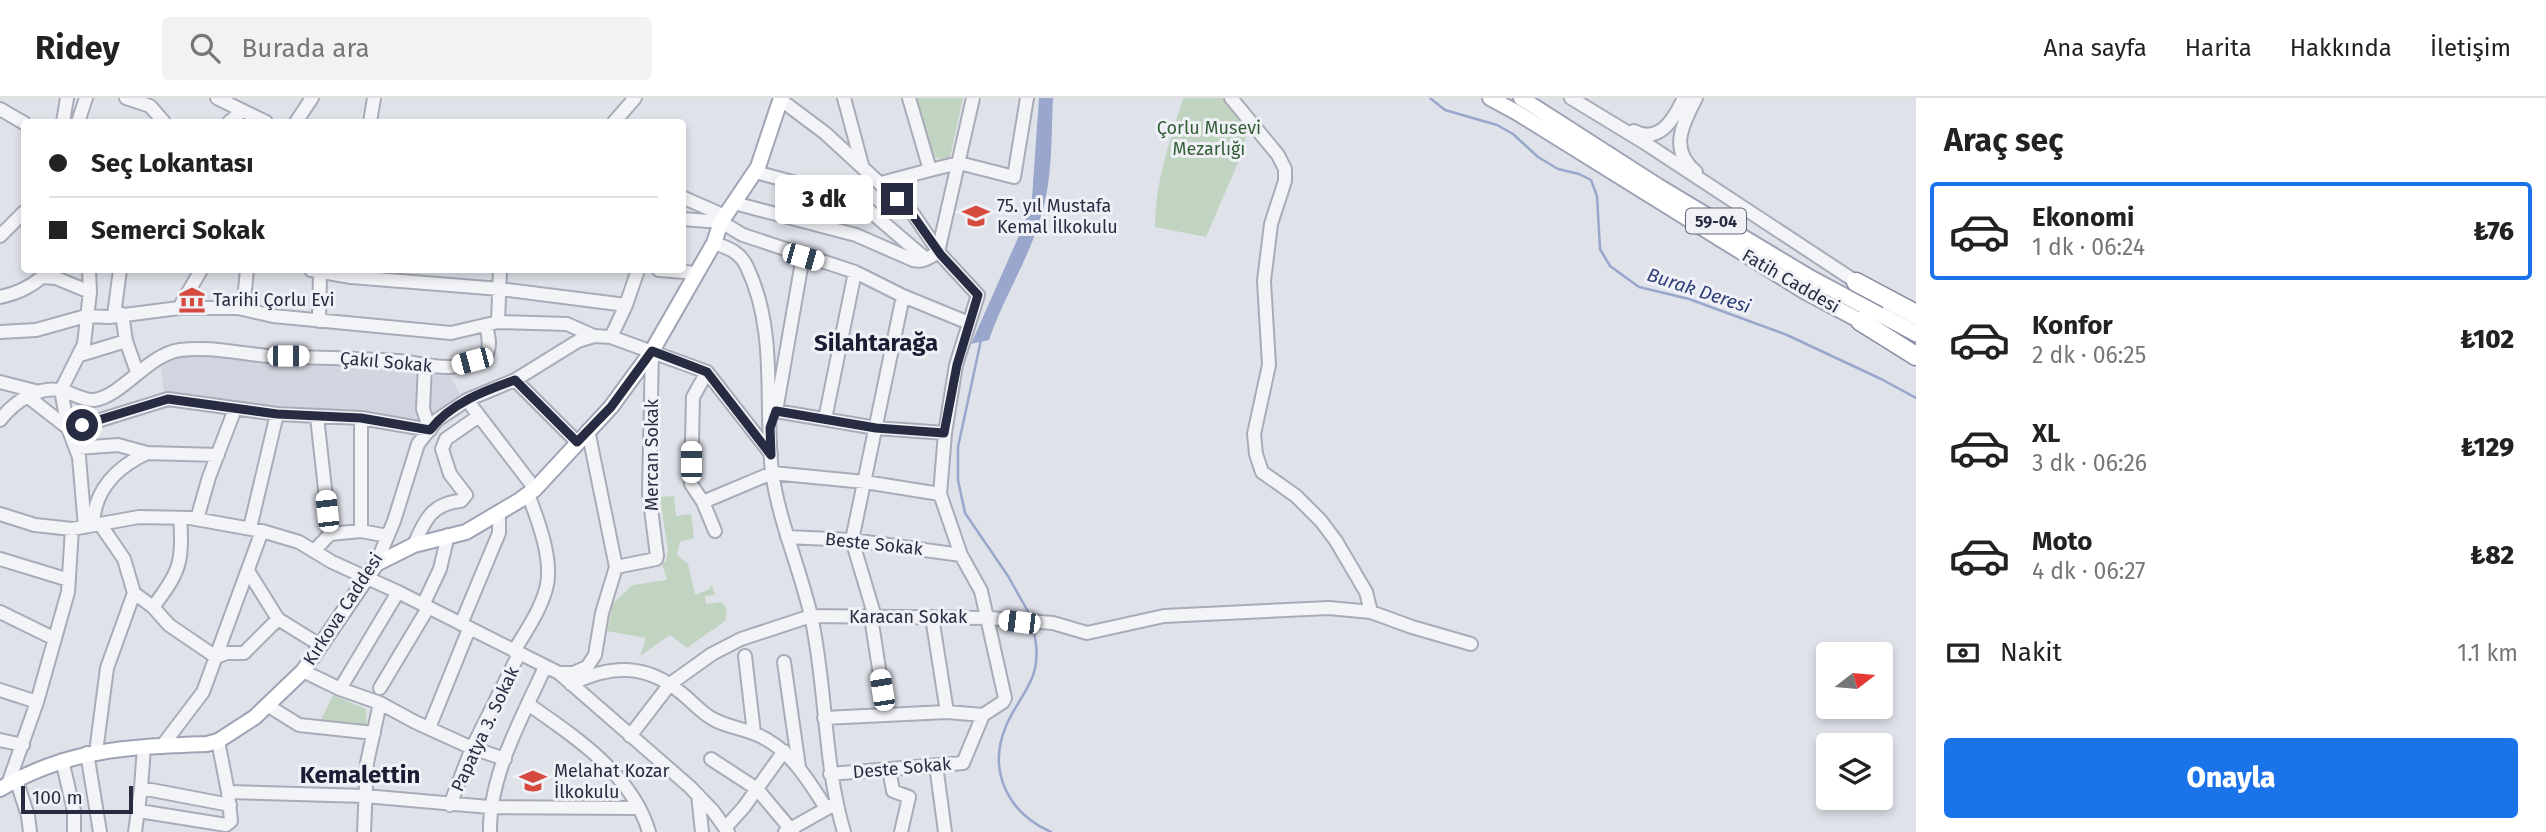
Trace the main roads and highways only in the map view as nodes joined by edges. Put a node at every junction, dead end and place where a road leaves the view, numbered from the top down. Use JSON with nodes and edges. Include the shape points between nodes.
{"nodes":[{"id":1,"x":1490,"y":98,"type":"edge"},
{"id":2,"x":1521,"y":98,"type":"edge"},
{"id":3,"x":783,"y":99,"type":"edge"},
{"id":4,"x":1856,"y":282,"type":"road end"},
{"id":5,"x":1916,"y":314,"type":"edge"},
{"id":6,"x":1860,"y":321,"type":"junction"},
{"id":7,"x":1916,"y":334,"type":"edge"},
{"id":8,"x":1916,"y":350,"type":"edge"},
{"id":9,"x":1916,"y":356,"type":"edge"},
{"id":10,"x":8,"y":784,"type":"edge"}],
"edges":[{"from":1,"to":6,"type":"main road","name":"Fatih Caddesi","number":"59-04"},
{"from":2,"to":7,"type":"main road","name":"Fatih Caddesi","number":"59-04","via":[[1811,278]]},
{"from":3,"to":10,"type":"main road","name":"Kırkova Caddesi","via":[[755,172],[723,219],[652,351],[611,407],[532,492],[466,532],[414,545],[376,564],[303,671],[255,717],[218,741],[92,753],[62,760]]},
{"from":4,"to":5,"type":"highway"},
{"from":6,"to":8,"type":"main road","name":"Fatih Caddesi","number":"59-04"},
{"from":6,"to":9,"type":"highway"}]}
